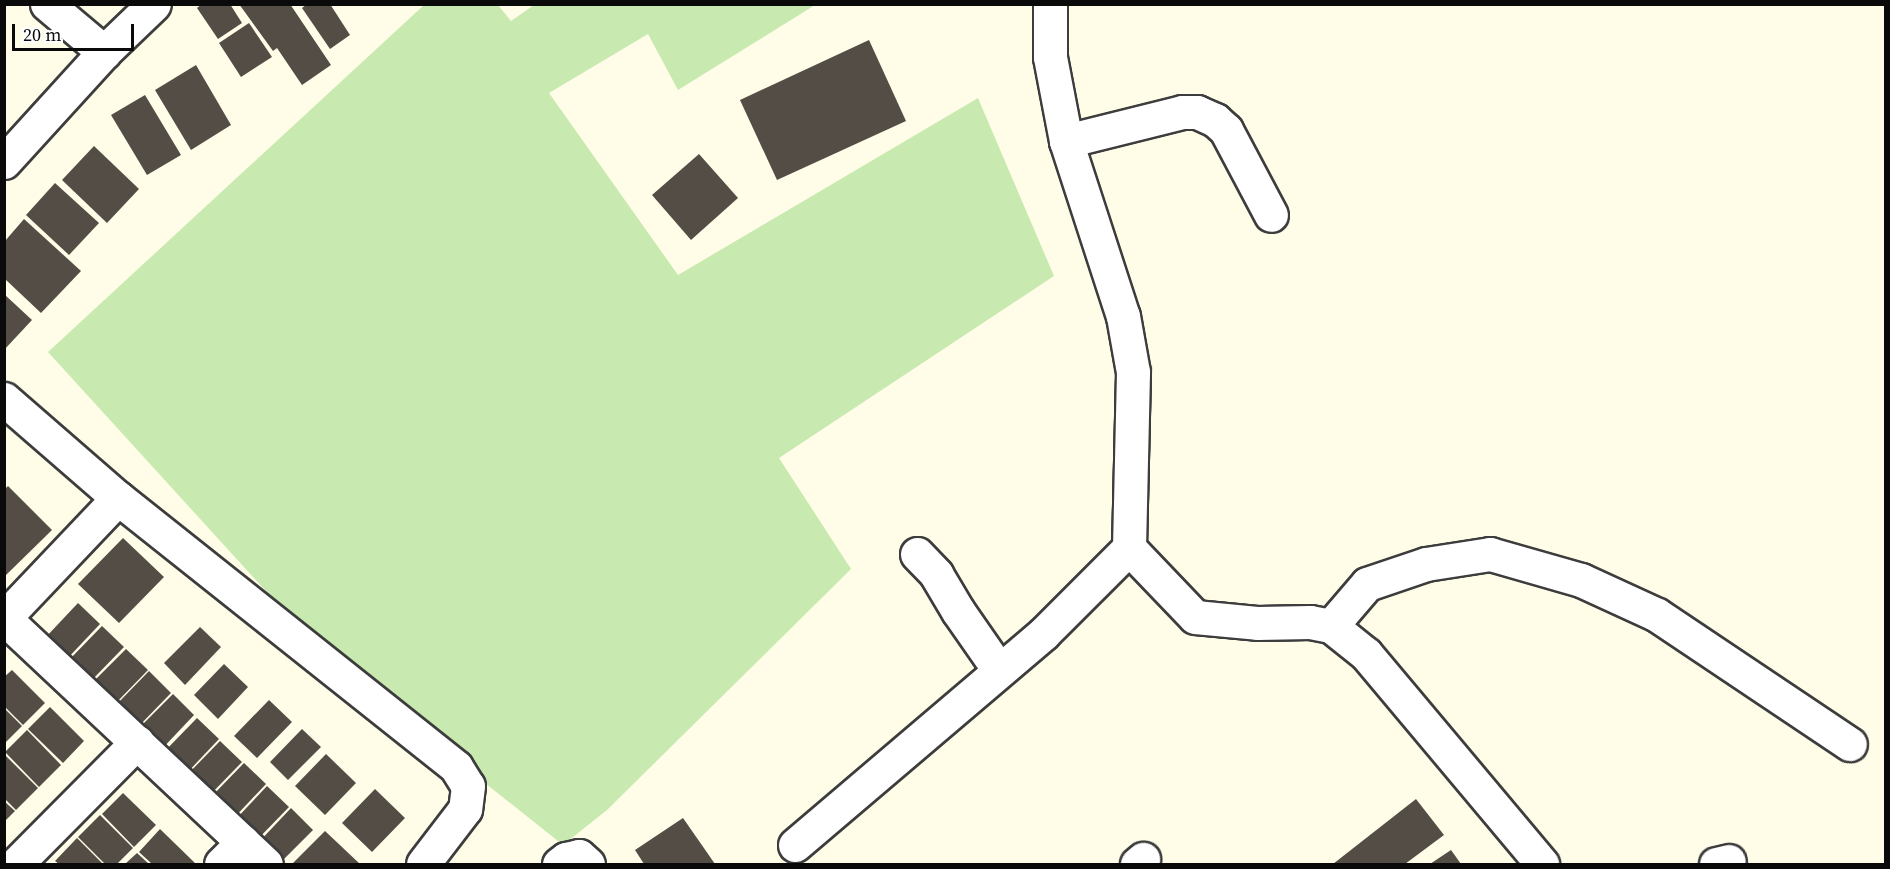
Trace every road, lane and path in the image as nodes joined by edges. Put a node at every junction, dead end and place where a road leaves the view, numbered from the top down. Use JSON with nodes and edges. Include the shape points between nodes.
{"nodes":[{"id":1,"x":47,"y":4,"type":"edge"},
{"id":2,"x":154,"y":4,"type":"edge"},
{"id":3,"x":1050,"y":4,"type":"edge"},
{"id":4,"x":104,"y":52,"type":"junction"},
{"id":5,"x":1066,"y":141,"type":"junction"},
{"id":6,"x":4,"y":162,"type":"edge"},
{"id":7,"x":1271,"y":215,"type":"dead end"},
{"id":8,"x":4,"y":399,"type":"edge"},
{"id":9,"x":118,"y":498,"type":"junction"},
{"id":10,"x":1128,"y":548,"type":"junction"},
{"id":11,"x":917,"y":554,"type":"dead end"},
{"id":12,"x":1331,"y":626,"type":"junction"},
{"id":13,"x":999,"y":670,"type":"junction"},
{"id":14,"x":137,"y":742,"type":"junction"},
{"id":15,"x":1850,"y":744,"type":"dead end"},
{"id":16,"x":795,"y":845,"type":"dead end"},
{"id":17,"x":243,"y":857,"type":"edge"},
{"id":18,"x":16,"y":864,"type":"edge"},
{"id":19,"x":423,"y":864,"type":"edge"},
{"id":20,"x":559,"y":864,"type":"edge"},
{"id":21,"x":588,"y":864,"type":"edge"},
{"id":22,"x":1542,"y":864,"type":"edge"}],
"edges":[{"from":1,"to":4,"type":"street"},
{"from":2,"to":4,"type":"street"},
{"from":3,"to":5,"type":"street","via":[[1050,57]]},
{"from":4,"to":6,"type":"street"},
{"from":5,"to":7,"type":"street","via":[[1182,112],[1197,112],[1226,130]]},
{"from":5,"to":10,"type":"street","via":[[1123,316],[1133,372]]},
{"from":8,"to":9,"type":"street"},
{"from":9,"to":14,"type":"street","via":[[4,618]]},
{"from":9,"to":19,"type":"street","via":[[456,767],[468,786],[465,809]]},
{"from":10,"to":12,"type":"street","via":[[1195,617]]},
{"from":10,"to":13,"type":"street","via":[[1044,633]]},
{"from":11,"to":13,"type":"street","via":[[936,574]]},
{"from":12,"to":15,"type":"street","via":[[1366,584],[1426,564],[1490,554],[1581,580],[1657,615]]},
{"from":12,"to":22,"type":"street","via":[[1366,654]]},
{"from":13,"to":16,"type":"street"},
{"from":14,"to":17,"type":"street"},
{"from":14,"to":18,"type":"street"},
{"from":20,"to":21,"type":"street","via":[[579,856]]}]}
